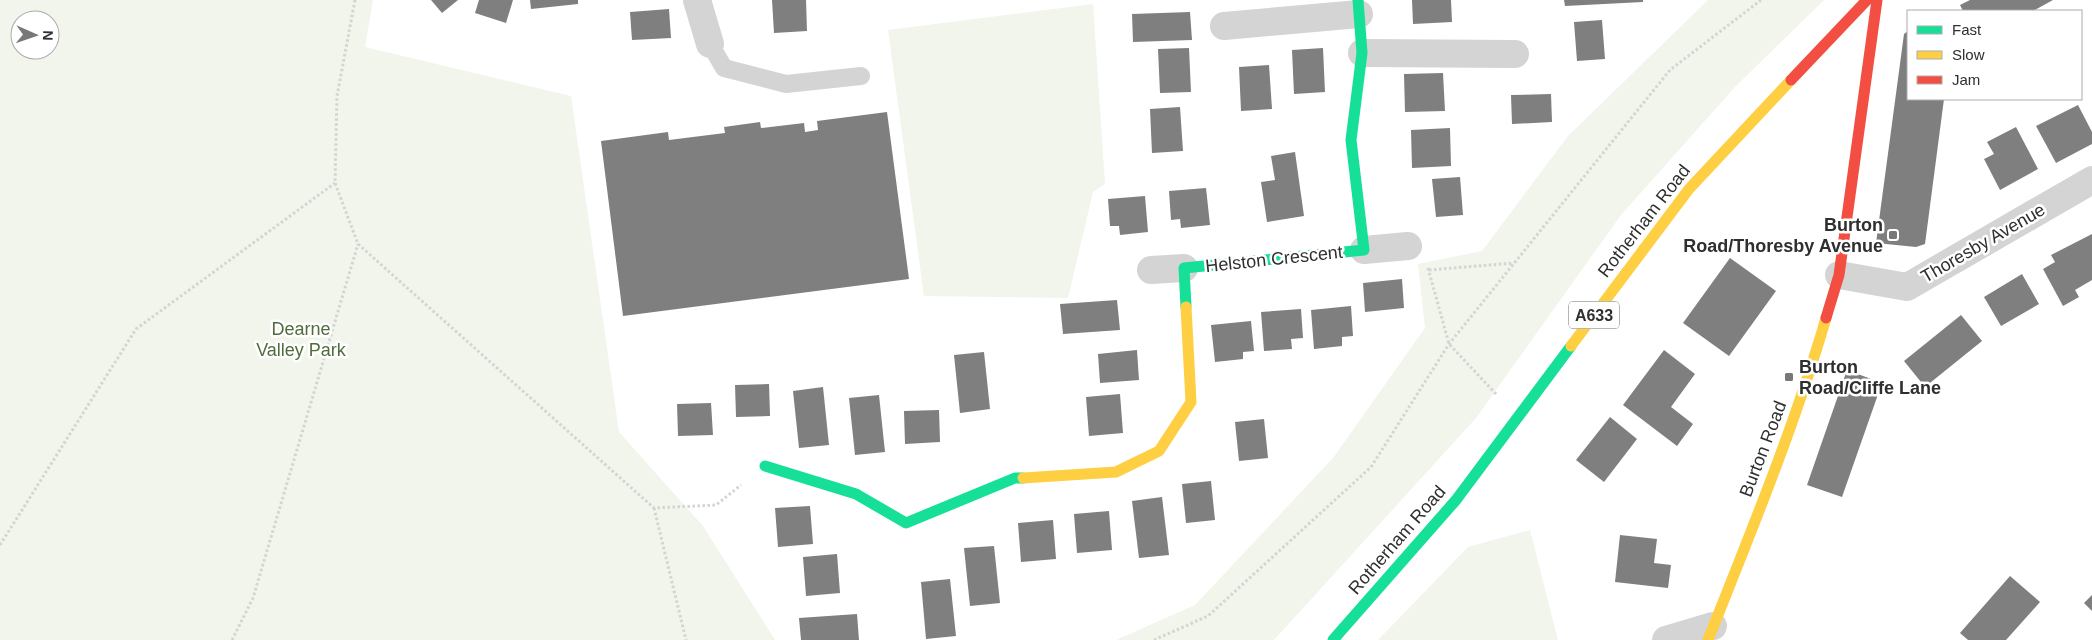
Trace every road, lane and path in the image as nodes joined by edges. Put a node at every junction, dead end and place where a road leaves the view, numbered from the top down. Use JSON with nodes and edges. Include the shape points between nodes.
{"nodes":[{"id":1,"x":355,"y":0,"type":"edge"},
{"id":2,"x":697,"y":0,"type":"edge"},
{"id":3,"x":1761,"y":0,"type":"edge"},
{"id":4,"x":1867,"y":0,"type":"edge"},
{"id":5,"x":1878,"y":0,"type":"edge"},
{"id":6,"x":1359,"y":7,"type":"edge"},
{"id":7,"x":1224,"y":26,"type":"dead end"},
{"id":8,"x":710,"y":44,"type":"joint"},
{"id":9,"x":1362,"y":53,"type":"junction"},
{"id":10,"x":1515,"y":54,"type":"dead end"},
{"id":11,"x":861,"y":76,"type":"dead end"},
{"id":12,"x":2092,"y":180,"type":"edge"},
{"id":13,"x":335,"y":183,"type":"junction"},
{"id":14,"x":358,"y":244,"type":"junction"},
{"id":15,"x":1408,"y":246,"type":"joint"},
{"id":16,"x":1364,"y":250,"type":"junction"},
{"id":17,"x":1514,"y":263,"type":"junction"},
{"id":18,"x":1184,"y":268,"type":"junction"},
{"id":19,"x":1151,"y":270,"type":"dead end"},
{"id":20,"x":1428,"y":270,"type":"junction"},
{"id":21,"x":1839,"y":275,"type":"junction"},
{"id":22,"x":1449,"y":344,"type":"junction"},
{"id":23,"x":1518,"y":417,"type":"junction"},
{"id":24,"x":765,"y":466,"type":"joint"},
{"id":25,"x":654,"y":508,"type":"junction"},
{"id":26,"x":0,"y":545,"type":"edge"},
{"id":27,"x":1711,"y":633,"type":"edge"},
{"id":28,"x":232,"y":640,"type":"edge"},
{"id":29,"x":686,"y":640,"type":"edge"},
{"id":30,"x":1154,"y":640,"type":"edge"},
{"id":31,"x":1333,"y":640,"type":"edge"},
{"id":32,"x":1666,"y":640,"type":"edge"}],
"edges":[{"from":1,"to":13,"type":"path","via":[[337,96]]},
{"from":2,"to":8,"type":"street"},
{"from":3,"to":17,"type":"path","via":[[1670,70]]},
{"from":4,"to":23,"type":"street","name":"Rotherham Road","number":"A633","via":[[1689,189]]},
{"from":5,"to":21,"type":"street","name":"Burton Road"},
{"from":6,"to":7,"type":"street","name":"Helston Crescent"},
{"from":6,"to":9,"type":"street","name":"Helston Crescent"},
{"from":8,"to":11,"type":"lane","via":[[724,68],[786,84]]},
{"from":9,"to":10,"type":"street"},
{"from":9,"to":16,"type":"street","name":"Helston Crescent","via":[[1351,140]]},
{"from":12,"to":21,"type":"street","name":"Thoresby Avenue","via":[[1907,287]]},
{"from":13,"to":14,"type":"path"},
{"from":13,"to":26,"type":"path","via":[[136,329]]},
{"from":14,"to":25,"type":"path"},
{"from":14,"to":28,"type":"path","via":[[253,598]]},
{"from":15,"to":16,"type":"street","name":"Helston Crescent"},
{"from":15,"to":20,"type":"path","via":[[1426,262]]},
{"from":16,"to":18,"type":"street","name":"Helston Crescent"},
{"from":17,"to":20,"type":"path"},
{"from":17,"to":22,"type":"path"},
{"from":18,"to":19,"type":"street","name":"Helston Crescent"},
{"from":18,"to":24,"type":"street","name":"Helston Crescent","via":[[1191,402],[1159,451],[1116,472],[1015,478],[906,523],[856,494]]},
{"from":20,"to":22,"type":"path"},
{"from":21,"to":27,"type":"street","name":"Burton Road","via":[[1812,370]]},
{"from":22,"to":23,"type":"path"},
{"from":22,"to":30,"type":"path","via":[[1371,467],[1208,616]]},
{"from":23,"to":31,"type":"street","name":"Rotherham Road","number":"A633","via":[[1456,500]]},
{"from":24,"to":25,"type":"path","via":[[716,505]]},
{"from":25,"to":29,"type":"path"},
{"from":27,"to":32,"type":"street"}]}
